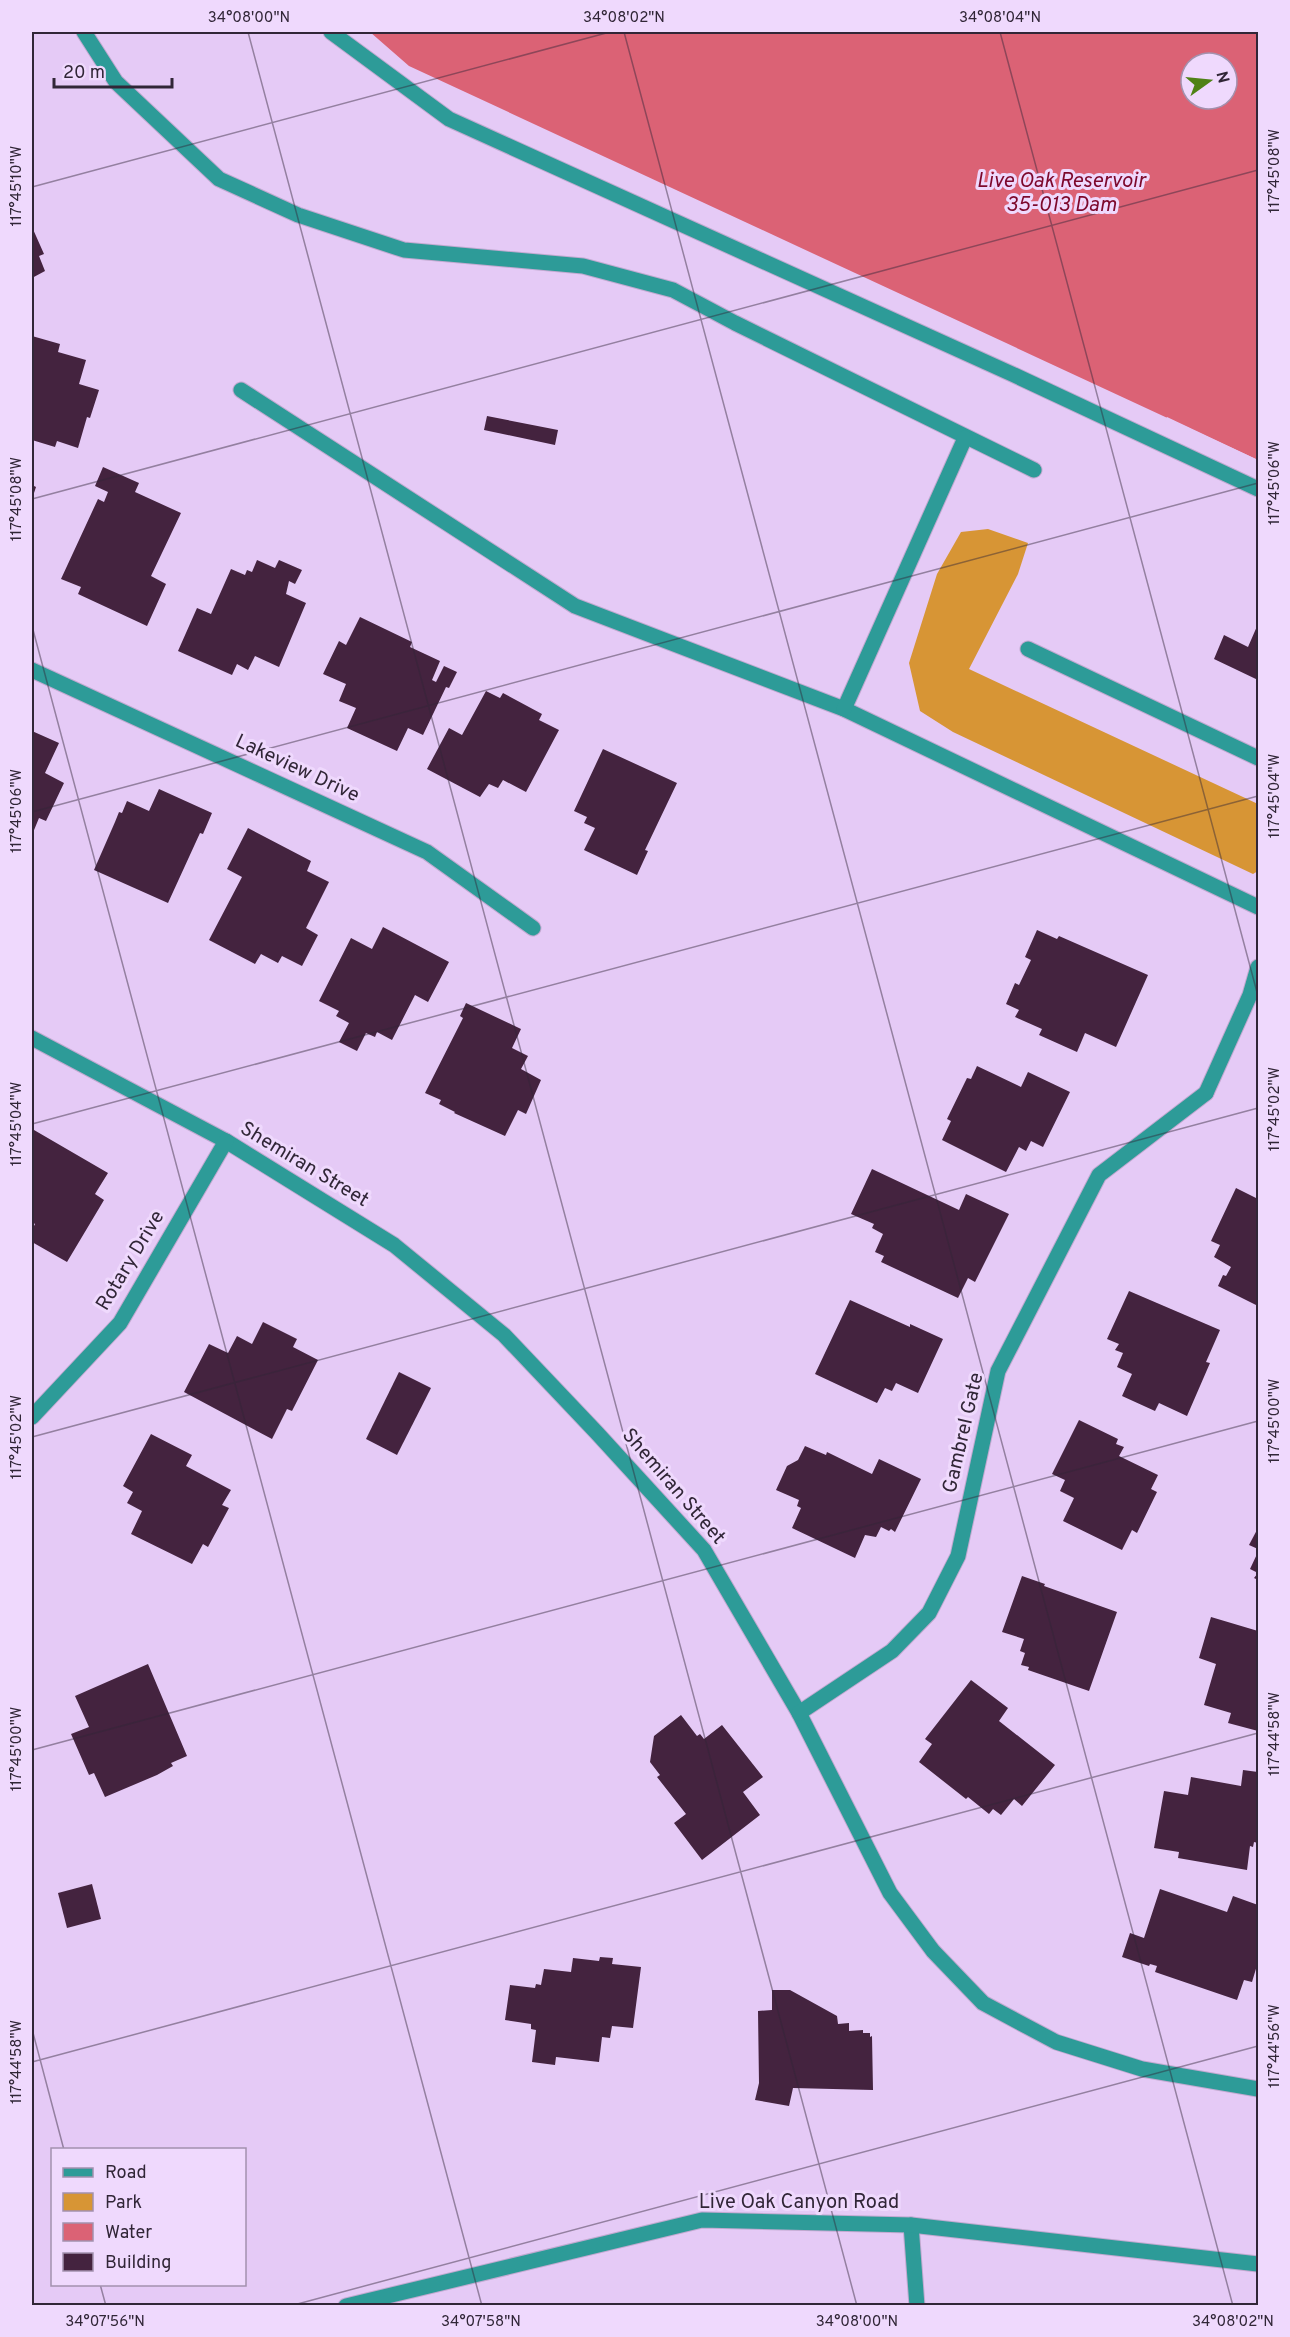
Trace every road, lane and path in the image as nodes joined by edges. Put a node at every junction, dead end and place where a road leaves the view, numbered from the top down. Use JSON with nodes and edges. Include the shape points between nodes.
{"nodes":[{"id":1,"x":84,"y":32,"type":"edge"},
{"id":2,"x":331,"y":32,"type":"edge"},
{"id":3,"x":241,"y":390,"type":"dead end"},
{"id":4,"x":965,"y":438,"type":"junction"},
{"id":5,"x":1034,"y":470,"type":"dead end"},
{"id":6,"x":1258,"y":489,"type":"edge"},
{"id":7,"x":1028,"y":649,"type":"dead end"},
{"id":8,"x":32,"y":670,"type":"edge"},
{"id":9,"x":844,"y":709,"type":"junction"},
{"id":10,"x":1258,"y":758,"type":"edge"},
{"id":11,"x":1258,"y":907,"type":"edge"},
{"id":12,"x":533,"y":928,"type":"dead end"},
{"id":13,"x":1258,"y":967,"type":"edge"},
{"id":14,"x":32,"y":1038,"type":"edge"},
{"id":15,"x":226,"y":1142,"type":"junction"},
{"id":16,"x":32,"y":1417,"type":"edge"},
{"id":17,"x":799,"y":1713,"type":"junction"},
{"id":18,"x":1258,"y":2089,"type":"edge"},
{"id":19,"x":911,"y":2225,"type":"junction"},
{"id":20,"x":1258,"y":2264,"type":"edge"},
{"id":21,"x":346,"y":2306,"type":"edge"},
{"id":22,"x":917,"y":2306,"type":"edge"}],
"edges":[{"from":1,"to":4,"type":"street","via":[[116,82],[219,179],[298,215],[404,250],[583,266],[673,290]]},
{"from":2,"to":6,"type":"street","via":[[449,119]]},
{"from":3,"to":9,"type":"street","via":[[575,606]]},
{"from":4,"to":5,"type":"street"},
{"from":4,"to":9,"type":"street"},
{"from":7,"to":10,"type":"street"},
{"from":8,"to":12,"type":"street","name":"Lakeview Drive","via":[[427,852]]},
{"from":9,"to":11,"type":"street"},
{"from":13,"to":17,"type":"street","name":"Gambrel Gate","via":[[1250,995],[1206,1093],[1099,1175],[999,1371],[958,1557],[929,1613],[892,1651]]},
{"from":14,"to":15,"type":"street","name":"Shemiran Street"},
{"from":15,"to":16,"type":"street","name":"Rotary Drive","via":[[120,1323]]},
{"from":15,"to":17,"type":"street","name":"Shemiran Street","via":[[394,1245],[504,1335],[704,1550]]},
{"from":17,"to":18,"type":"street","name":"Shemiran Street","via":[[890,1893],[933,1951],[983,2003],[1056,2042],[1142,2069]]},
{"from":19,"to":20,"type":"street","name":"Live Oak Canyon Road"},
{"from":19,"to":21,"type":"street","name":"Live Oak Canyon Road","via":[[702,2220]]},
{"from":19,"to":22,"type":"street"}]}
